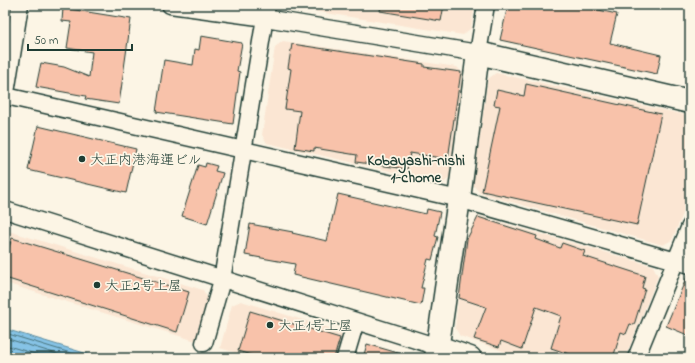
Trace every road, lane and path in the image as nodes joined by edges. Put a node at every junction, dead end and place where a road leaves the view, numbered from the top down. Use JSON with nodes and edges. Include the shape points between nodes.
{"nodes":[{"id":1,"x":20,"y":5,"type":"edge"},
{"id":2,"x":170,"y":5,"type":"edge"},
{"id":3,"x":486,"y":5,"type":"edge"},
{"id":4,"x":266,"y":12,"type":"edge"},
{"id":5,"x":478,"y":53,"type":"junction"},
{"id":6,"x":6,"y":96,"type":"edge"},
{"id":7,"x":5,"y":99,"type":"edge"},
{"id":8,"x":690,"y":102,"type":"edge"},
{"id":9,"x":244,"y":151,"type":"junction"},
{"id":10,"x":459,"y":200,"type":"junction"},
{"id":11,"x":5,"y":210,"type":"edge"},
{"id":12,"x":690,"y":226,"type":"edge"},
{"id":13,"x":683,"y":263,"type":"edge"},
{"id":14,"x":222,"y":280,"type":"junction"},
{"id":15,"x":356,"y":321,"type":"junction"},
{"id":16,"x":204,"y":343,"type":"dead end"},
{"id":17,"x":437,"y":352,"type":"edge"},
{"id":18,"x":345,"y":358,"type":"edge"},
{"id":19,"x":470,"y":358,"type":"edge"},
{"id":20,"x":636,"y":358,"type":"edge"}],
"edges":[{"from":1,"to":6,"type":"street"},
{"from":2,"to":4,"type":"street"},
{"from":3,"to":5,"type":"street"},
{"from":4,"to":5,"type":"street"},
{"from":4,"to":9,"type":"street"},
{"from":5,"to":8,"type":"street"},
{"from":5,"to":10,"type":"street"},
{"from":6,"to":7,"type":"street"},
{"from":6,"to":9,"type":"street"},
{"from":9,"to":10,"type":"street"},
{"from":9,"to":14,"type":"street"},
{"from":10,"to":13,"type":"street"},
{"from":10,"to":17,"type":"street"},
{"from":11,"to":14,"type":"street"},
{"from":12,"to":13,"type":"street"},
{"from":13,"to":20,"type":"street"},
{"from":14,"to":15,"type":"street"},
{"from":14,"to":16,"type":"street"},
{"from":15,"to":17,"type":"street"},
{"from":15,"to":18,"type":"street"},
{"from":17,"to":19,"type":"street"}]}
